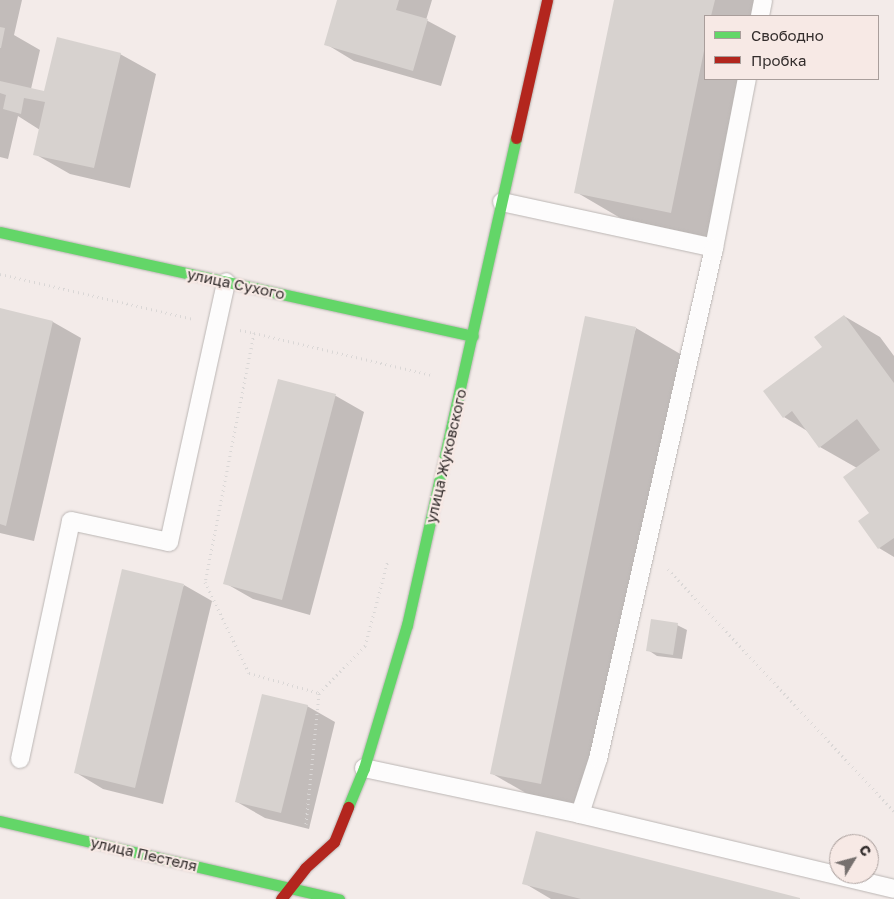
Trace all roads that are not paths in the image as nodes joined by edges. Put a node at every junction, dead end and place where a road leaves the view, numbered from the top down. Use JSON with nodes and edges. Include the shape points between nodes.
{"nodes":[{"id":1,"x":546,"y":0,"type":"edge"},
{"id":2,"x":763,"y":0,"type":"edge"},
{"id":3,"x":760,"y":15,"type":"edge"},
{"id":4,"x":748,"y":80,"type":"edge"},
{"id":5,"x":502,"y":202,"type":"junction"},
{"id":6,"x":0,"y":232,"type":"edge"},
{"id":7,"x":714,"y":248,"type":"junction"},
{"id":8,"x":226,"y":282,"type":"junction"},
{"id":9,"x":473,"y":336,"type":"junction"},
{"id":10,"x":20,"y":759,"type":"dead end"},
{"id":11,"x":364,"y":768,"type":"junction"},
{"id":12,"x":580,"y":814,"type":"junction"},
{"id":13,"x":0,"y":820,"type":"edge"},
{"id":14,"x":288,"y":887,"type":"junction"},
{"id":15,"x":894,"y":889,"type":"edge"},
{"id":16,"x":281,"y":899,"type":"edge"},
{"id":17,"x":339,"y":899,"type":"edge"}],
"edges":[{"from":1,"to":5,"type":"street","name":"улица Жуковского"},
{"from":2,"to":3,"type":"lane"},
{"from":4,"to":7,"type":"lane"},
{"from":5,"to":7,"type":"lane"},
{"from":5,"to":9,"type":"street","name":"улица Жуковского"},
{"from":6,"to":8,"type":"street","name":"улица Сухого"},
{"from":7,"to":12,"type":"lane","via":[[598,759]]},
{"from":8,"to":9,"type":"street","name":"улица Сухого"},
{"from":8,"to":10,"type":"lane","via":[[169,542],[71,521]]},
{"from":9,"to":11,"type":"street","name":"улица Жуковского","via":[[407,625]]},
{"from":11,"to":12,"type":"lane"},
{"from":11,"to":14,"type":"street","name":"улица Жуковского","via":[[334,842]]},
{"from":12,"to":15,"type":"lane"},
{"from":13,"to":14,"type":"street","name":"улица Пестеля"},
{"from":14,"to":16,"type":"street","name":"улица Жуковского"},
{"from":14,"to":17,"type":"street","name":"улица Пестеля"}]}
